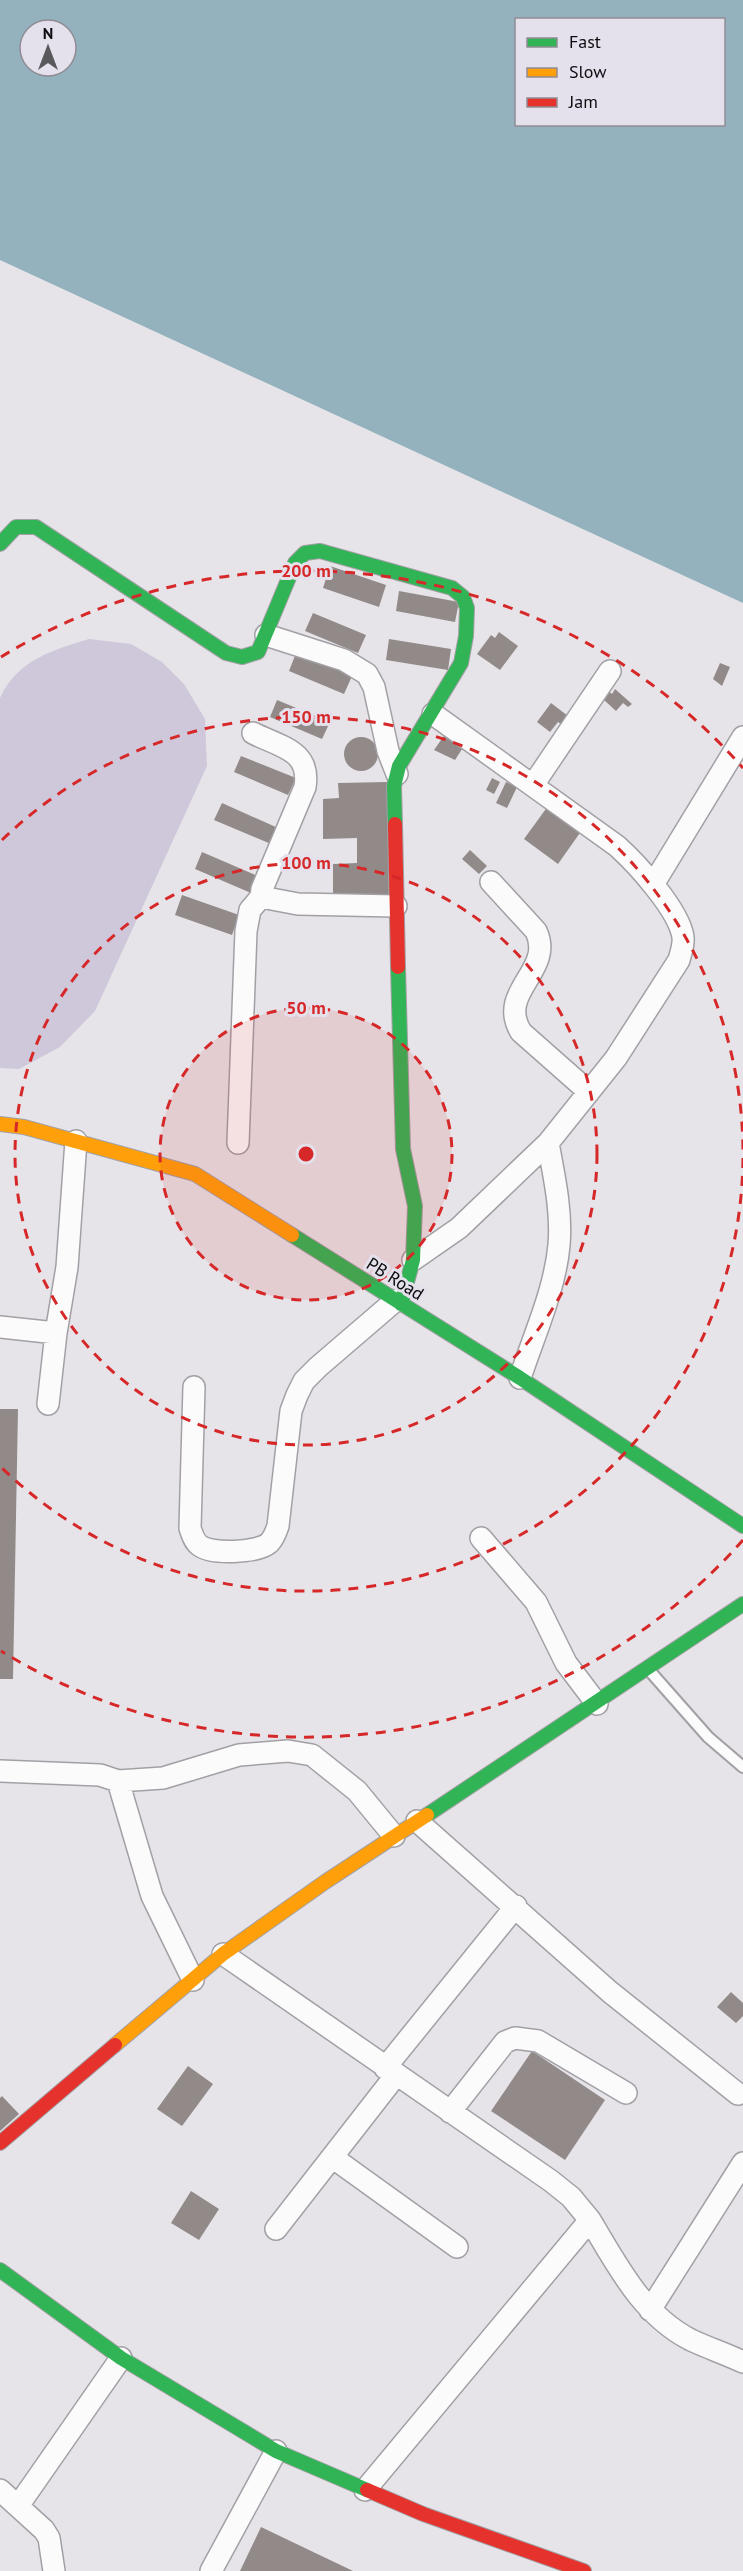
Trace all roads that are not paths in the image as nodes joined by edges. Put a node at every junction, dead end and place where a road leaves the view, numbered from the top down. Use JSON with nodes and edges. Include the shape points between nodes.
{"nodes":[{"id":1,"x":0,"y":544,"type":"edge"},
{"id":2,"x":266,"y":635,"type":"junction"},
{"id":3,"x":610,"y":671,"type":"dead end"},
{"id":4,"x":433,"y":714,"type":"junction"},
{"id":5,"x":252,"y":733,"type":"dead end"},
{"id":6,"x":743,"y":737,"type":"edge"},
{"id":7,"x":397,"y":774,"type":"junction"},
{"id":8,"x":533,"y":785,"type":"junction"},
{"id":9,"x":491,"y":882,"type":"dead end"},
{"id":10,"x":654,"y":883,"type":"junction"},
{"id":11,"x":261,"y":897,"type":"junction"},
{"id":12,"x":396,"y":906,"type":"junction"},
{"id":13,"x":589,"y":1092,"type":"junction"},
{"id":14,"x":0,"y":1124,"type":"edge"},
{"id":15,"x":76,"y":1142,"type":"junction"},
{"id":16,"x":238,"y":1143,"type":"dead end"},
{"id":17,"x":548,"y":1143,"type":"junction"},
{"id":18,"x":413,"y":1260,"type":"junction"},
{"id":19,"x":398,"y":1302,"type":"junction"},
{"id":20,"x":0,"y":1327,"type":"edge"},
{"id":21,"x":56,"y":1333,"type":"junction"},
{"id":22,"x":520,"y":1378,"type":"junction"},
{"id":23,"x":194,"y":1387,"type":"dead end"},
{"id":24,"x":48,"y":1404,"type":"dead end"},
{"id":25,"x":743,"y":1526,"type":"edge"},
{"id":26,"x":481,"y":1538,"type":"dead end"},
{"id":27,"x":743,"y":1604,"type":"edge"},
{"id":28,"x":648,"y":1669,"type":"junction"},
{"id":29,"x":597,"y":1704,"type":"junction"},
{"id":30,"x":743,"y":1767,"type":"edge"},
{"id":31,"x":0,"y":1771,"type":"edge"},
{"id":32,"x":118,"y":1781,"type":"junction"},
{"id":33,"x":417,"y":1821,"type":"junction"},
{"id":34,"x":394,"y":1836,"type":"junction"},
{"id":35,"x":516,"y":1906,"type":"junction"},
{"id":36,"x":223,"y":1954,"type":"junction"},
{"id":37,"x":193,"y":1980,"type":"junction"},
{"id":38,"x":390,"y":2072,"type":"junction"},
{"id":39,"x":626,"y":2093,"type":"dead end"},
{"id":40,"x":738,"y":2094,"type":"dead end"},
{"id":41,"x":450,"y":2112,"type":"junction"},
{"id":42,"x":0,"y":2144,"type":"edge"},
{"id":43,"x":332,"y":2157,"type":"junction"},
{"id":44,"x":743,"y":2163,"type":"edge"},
{"id":45,"x":590,"y":2220,"type":"junction"},
{"id":46,"x":276,"y":2229,"type":"dead end"},
{"id":47,"x":457,"y":2247,"type":"dead end"},
{"id":48,"x":0,"y":2270,"type":"edge"},
{"id":49,"x":650,"y":2310,"type":"junction"},
{"id":50,"x":121,"y":2358,"type":"junction"},
{"id":51,"x":743,"y":2362,"type":"edge"},
{"id":52,"x":276,"y":2451,"type":"junction"},
{"id":53,"x":0,"y":2490,"type":"edge"},
{"id":54,"x":365,"y":2490,"type":"junction"},
{"id":55,"x":18,"y":2506,"type":"junction"},
{"id":56,"x":54,"y":2571,"type":"edge"},
{"id":57,"x":211,"y":2571,"type":"edge"},
{"id":58,"x":584,"y":2571,"type":"edge"}],
"edges":[{"from":1,"to":2,"type":"street","via":[[16,526],[36,526],[239,658],[258,652]]},
{"from":2,"to":4,"type":"street","via":[[295,563],[309,551],[452,588],[466,602],[464,653],[459,670]]},
{"from":2,"to":7,"type":"street","via":[[344,660],[367,674]]},
{"from":3,"to":8,"type":"street"},
{"from":4,"to":7,"type":"street"},
{"from":4,"to":8,"type":"street"},
{"from":5,"to":11,"type":"street","via":[[298,755],[307,774],[305,788]]},
{"from":6,"to":10,"type":"street"},
{"from":7,"to":12,"type":"street"},
{"from":8,"to":10,"type":"street","via":[[617,846]]},
{"from":9,"to":13,"type":"street","via":[[540,939],[536,964],[514,1002],[516,1022],[521,1032]]},
{"from":10,"to":13,"type":"street","via":[[683,935],[680,960]]},
{"from":11,"to":12,"type":"street","via":[[298,904]]},
{"from":11,"to":16,"type":"street","via":[[250,910],[246,931]]},
{"from":12,"to":18,"type":"street","via":[[403,1149],[415,1206]]},
{"from":13,"to":17,"type":"street"},
{"from":14,"to":15,"type":"street","name":"PB Road"},
{"from":15,"to":19,"type":"street","name":"PB Road","via":[[195,1174]]},
{"from":15,"to":21,"type":"street","via":[[67,1267]]},
{"from":17,"to":18,"type":"street","via":[[459,1228]]},
{"from":17,"to":22,"type":"street","via":[[559,1242],[554,1276]]},
{"from":18,"to":19,"type":"street"},
{"from":19,"to":22,"type":"street","name":"PB Road"},
{"from":19,"to":23,"type":"street","via":[[304,1381],[291,1411],[278,1526],[275,1536],[259,1548],[215,1551],[197,1544],[192,1535]]},
{"from":20,"to":21,"type":"street"},
{"from":21,"to":24,"type":"street"},
{"from":22,"to":25,"type":"street","name":"PB Road"},
{"from":26,"to":29,"type":"street","via":[[536,1602],[561,1655]]},
{"from":27,"to":28,"type":"street"},
{"from":28,"to":29,"type":"street"},
{"from":28,"to":30,"type":"lane","via":[[708,1737]]},
{"from":29,"to":33,"type":"street"},
{"from":31,"to":32,"type":"street","via":[[100,1775]]},
{"from":32,"to":34,"type":"street","via":[[163,1778],[239,1755],[288,1751],[312,1755],[357,1791]]},
{"from":32,"to":37,"type":"street","via":[[152,1896]]},
{"from":33,"to":34,"type":"street"},
{"from":33,"to":35,"type":"street"},
{"from":34,"to":36,"type":"street"},
{"from":35,"to":38,"type":"street"},
{"from":35,"to":40,"type":"street","via":[[610,1992]]},
{"from":36,"to":37,"type":"street"},
{"from":36,"to":38,"type":"street"},
{"from":37,"to":42,"type":"street"},
{"from":38,"to":41,"type":"street"},
{"from":38,"to":43,"type":"street"},
{"from":39,"to":41,"type":"street","via":[[538,2041],[515,2038],[505,2042]]},
{"from":41,"to":45,"type":"street","via":[[551,2181]]},
{"from":43,"to":46,"type":"street"},
{"from":43,"to":47,"type":"street"},
{"from":44,"to":49,"type":"street"},
{"from":45,"to":49,"type":"street","via":[[628,2283]]},
{"from":45,"to":54,"type":"street"},
{"from":48,"to":50,"type":"street"},
{"from":49,"to":51,"type":"street","via":[[690,2339]]},
{"from":50,"to":52,"type":"street"},
{"from":50,"to":55,"type":"street"},
{"from":52,"to":54,"type":"street"},
{"from":52,"to":57,"type":"street"},
{"from":53,"to":55,"type":"street"},
{"from":54,"to":58,"type":"street"},
{"from":55,"to":56,"type":"street","via":[[49,2538]]}]}
